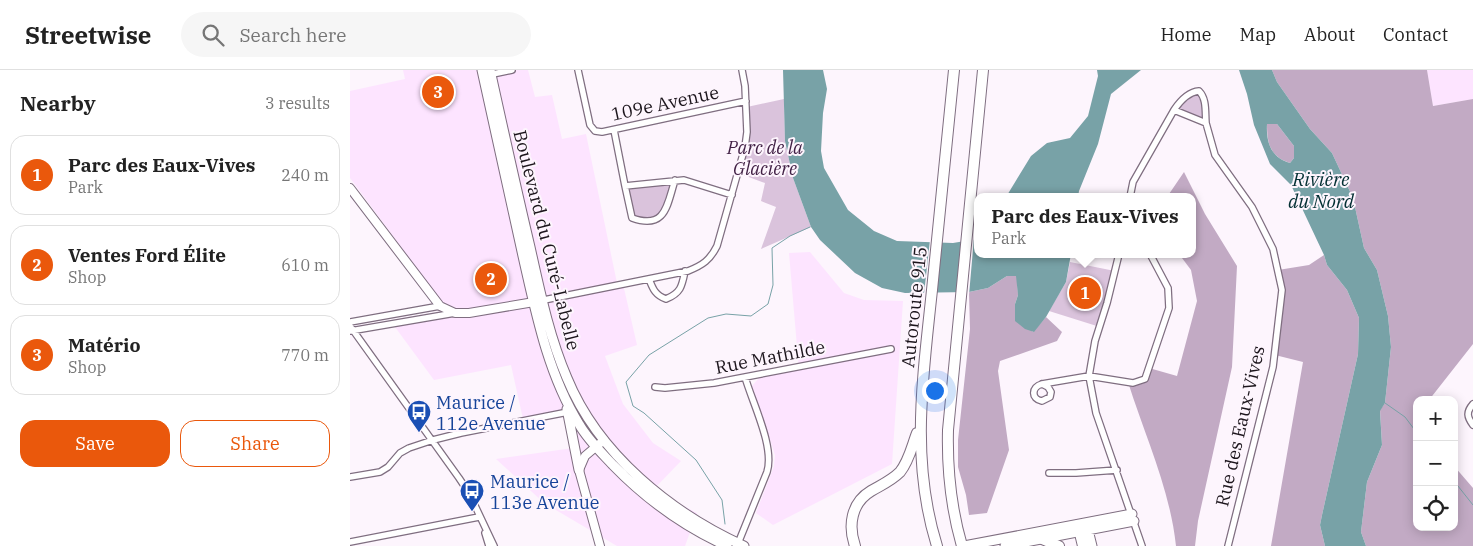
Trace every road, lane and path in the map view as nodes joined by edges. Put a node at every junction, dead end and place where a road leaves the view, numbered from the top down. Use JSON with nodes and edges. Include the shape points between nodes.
{"nodes":[{"id":1,"x":512,"y":70,"type":"edge"},
{"id":2,"x":578,"y":70,"type":"edge"},
{"id":3,"x":742,"y":70,"type":"edge"},
{"id":4,"x":954,"y":70,"type":"edge"},
{"id":5,"x":983,"y":70,"type":"edge"},
{"id":6,"x":487,"y":72,"type":"edge"},
{"id":7,"x":746,"y":101,"type":"junction"},
{"id":8,"x":1174,"y":110,"type":"junction"},
{"id":9,"x":1206,"y":122,"type":"junction"},
{"id":10,"x":614,"y":130,"type":"junction"},
{"id":11,"x":675,"y":180,"type":"junction"},
{"id":12,"x":626,"y":186,"type":"junction"},
{"id":13,"x":350,"y":188,"type":"edge"},
{"id":14,"x":1131,"y":193,"type":"edge"},
{"id":15,"x":732,"y":195,"type":"junction"},
{"id":16,"x":1118,"y":258,"type":"edge"},
{"id":17,"x":1152,"y":258,"type":"edge"},
{"id":18,"x":685,"y":271,"type":"junction"},
{"id":19,"x":649,"y":279,"type":"junction"},
{"id":20,"x":538,"y":301,"type":"junction"},
{"id":21,"x":440,"y":306,"type":"junction"},
{"id":22,"x":455,"y":313,"type":"junction"},
{"id":23,"x":350,"y":322,"type":"edge"},
{"id":24,"x":351,"y":329,"type":"edge"},
{"id":25,"x":891,"y":349,"type":"dead end"},
{"id":26,"x":1089,"y":376,"type":"junction"},
{"id":27,"x":744,"y":377,"type":"junction"},
{"id":28,"x":1042,"y":384,"type":"dead end"},
{"id":29,"x":655,"y":387,"type":"dead end"},
{"id":30,"x":561,"y":389,"type":"junction"},
{"id":31,"x":1473,"y":404,"type":"edge"},
{"id":32,"x":568,"y":412,"type":"junction"},
{"id":33,"x":920,"y":420,"type":"junction"},
{"id":34,"x":1473,"y":425,"type":"edge"},
{"id":35,"x":432,"y":440,"type":"junction"},
{"id":36,"x":604,"y":440,"type":"junction"},
{"id":37,"x":596,"y":447,"type":"junction"},
{"id":38,"x":580,"y":470,"type":"junction"},
{"id":39,"x":1117,"y":470,"type":"junction"},
{"id":40,"x":1049,"y":473,"type":"dead end"},
{"id":41,"x":350,"y":477,"type":"edge"},
{"id":42,"x":479,"y":517,"type":"junction"},
{"id":43,"x":1133,"y":518,"type":"junction"},
{"id":44,"x":1083,"y":528,"type":"junction"},
{"id":45,"x":1042,"y":539,"type":"junction"},
{"id":46,"x":353,"y":543,"type":"edge"},
{"id":47,"x":852,"y":543,"type":"edge"},
{"id":48,"x":740,"y":545,"type":"edge"},
{"id":49,"x":489,"y":546,"type":"edge"},
{"id":50,"x":494,"y":546,"type":"edge"},
{"id":51,"x":600,"y":546,"type":"edge"},
{"id":52,"x":727,"y":546,"type":"edge"},
{"id":53,"x":937,"y":546,"type":"edge"},
{"id":54,"x":963,"y":546,"type":"edge"},
{"id":55,"x":1005,"y":546,"type":"edge"},
{"id":56,"x":1059,"y":546,"type":"edge"},
{"id":57,"x":1083,"y":546,"type":"edge"},
{"id":58,"x":1092,"y":546,"type":"edge"},
{"id":59,"x":1142,"y":546,"type":"edge"},
{"id":60,"x":1228,"y":546,"type":"edge"}],
"edges":[{"from":1,"to":6,"type":"street"},
{"from":2,"to":10,"type":"street","name":"109e Avenue","via":[[590,124],[595,131]]},
{"from":3,"to":7,"type":"street"},
{"from":4,"to":33,"type":"highway","name":"Autoroute 915"},
{"from":5,"to":54,"type":"highway","via":[[949,414],[951,497]]},
{"from":6,"to":20,"type":"main road","name":"Boulevard du Curé-Labelle"},
{"from":7,"to":10,"type":"street","name":"109e Avenue"},
{"from":7,"to":15,"type":"street","via":[[745,147]]},
{"from":8,"to":9,"type":"street"},
{"from":8,"to":9,"type":"street","name":"Rue des Eaux-Vives","via":[[1192,92],[1198,92],[1204,101]]},
{"from":8,"to":14,"type":"street","name":"Rue des Eaux-Vives","via":[[1133,182]]},
{"from":9,"to":60,"type":"street","name":"Rue des Eaux-Vives","via":[[1215,155],[1252,207],[1273,250],[1282,290],[1273,367]]},
{"from":10,"to":12,"type":"street"},
{"from":11,"to":12,"type":"street"},
{"from":11,"to":12,"type":"street","via":[[665,212],[658,219],[640,221],[632,218]]},
{"from":11,"to":15,"type":"street"},
{"from":13,"to":21,"type":"street"},
{"from":15,"to":18,"type":"street","via":[[712,257],[703,266]]},
{"from":16,"to":26,"type":"street"},
{"from":17,"to":26,"type":"street","via":[[1168,288],[1169,308],[1145,379],[1133,383]]},
{"from":18,"to":19,"type":"street"},
{"from":18,"to":19,"type":"street","via":[[682,286],[675,295],[666,299],[658,296]]},
{"from":19,"to":20,"type":"street"},
{"from":20,"to":22,"type":"street","via":[[487,311]]},
{"from":20,"to":30,"type":"main road","name":"Boulevard du Curé-Labelle","via":[[546,348]]},
{"from":20,"to":36,"type":"main road","name":"Boulevard du Curé-Labelle","via":[[567,379]]},
{"from":21,"to":22,"type":"street"},
{"from":21,"to":23,"type":"street"},
{"from":22,"to":24,"type":"street"},
{"from":24,"to":35,"type":"street"},
{"from":25,"to":27,"type":"street","name":"Rue Mathilde"},
{"from":26,"to":28,"type":"street"},
{"from":26,"to":39,"type":"street","via":[[1096,413]]},
{"from":27,"to":29,"type":"street","name":"Rue Mathilde","via":[[708,384]]},
{"from":27,"to":48,"type":"street","via":[[770,459]]},
{"from":30,"to":32,"type":"main road"},
{"from":30,"to":37,"type":"main road","name":"Boulevard du Curé-Labelle","via":[[579,425]]},
{"from":31,"to":34,"type":"street","via":[[1468,419]]},
{"from":32,"to":35,"type":"street"},
{"from":32,"to":38,"type":"main road"},
{"from":33,"to":47,"type":"highway","via":[[902,469],[866,494],[856,506],[851,522]]},
{"from":33,"to":53,"type":"highway","name":"Autoroute 915","via":[[923,486]]},
{"from":35,"to":41,"type":"street","via":[[409,448],[380,472]]},
{"from":35,"to":42,"type":"street","via":[[469,493]]},
{"from":36,"to":37,"type":"street"},
{"from":36,"to":48,"type":"main road","name":"Boulevard du Curé-Labelle","via":[[659,495],[704,526]]},
{"from":37,"to":38,"type":"street","via":[[583,459]]},
{"from":37,"to":52,"type":"main road","name":"Boulevard du Curé-Labelle","via":[[630,483],[656,504],[679,521]]},
{"from":38,"to":51,"type":"street"},
{"from":39,"to":40,"type":"street"},
{"from":39,"to":43,"type":"street"},
{"from":42,"to":46,"type":"street"},
{"from":42,"to":49,"type":"street"},
{"from":42,"to":50,"type":"street"},
{"from":43,"to":44,"type":"main road"},
{"from":43,"to":59,"type":"street"},
{"from":44,"to":45,"type":"main road"},
{"from":44,"to":54,"type":"main road"},
{"from":44,"to":57,"type":"highway"},
{"from":44,"to":58,"type":"main road"},
{"from":45,"to":55,"type":"main road"},
{"from":45,"to":56,"type":"highway"}]}
